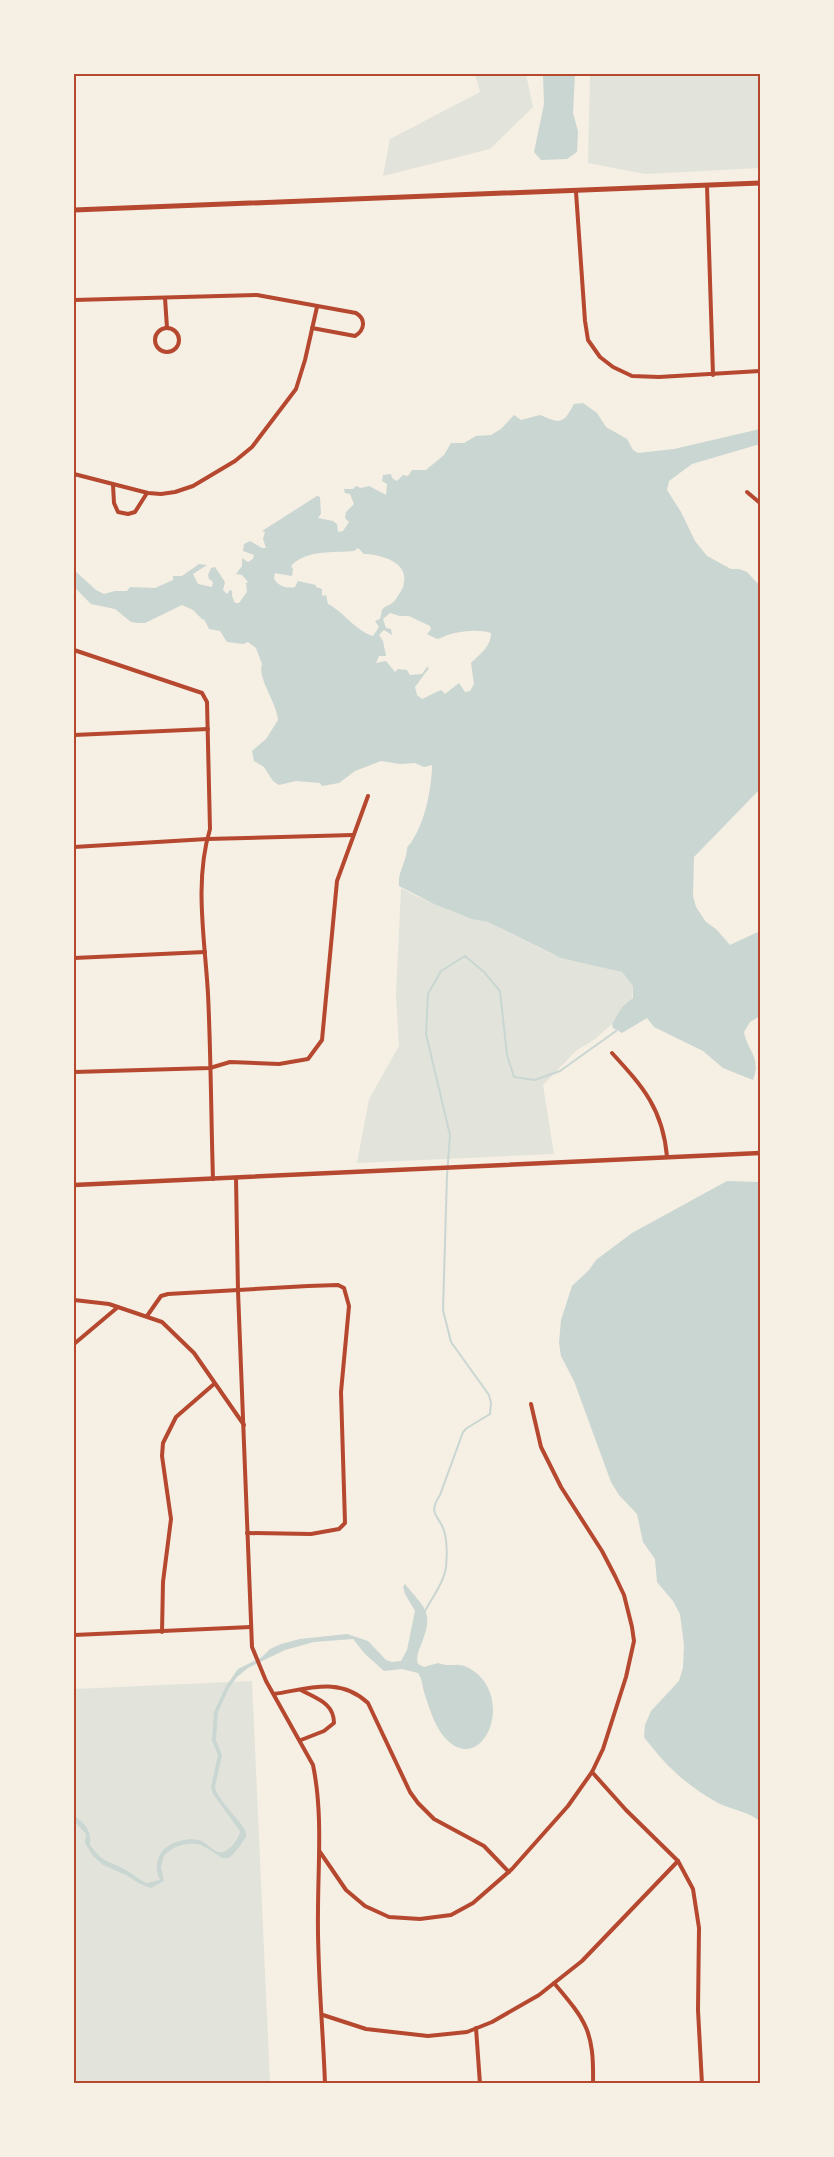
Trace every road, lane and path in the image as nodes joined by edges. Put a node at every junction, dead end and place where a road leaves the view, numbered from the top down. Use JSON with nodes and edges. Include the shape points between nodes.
{"nodes":[{"id":1,"x":760,"y":183,"type":"edge"},
{"id":2,"x":707,"y":186,"type":"junction"},
{"id":3,"x":576,"y":192,"type":"junction"},
{"id":4,"x":74,"y":210,"type":"edge"},
{"id":5,"x":165,"y":297,"type":"junction"},
{"id":6,"x":74,"y":300,"type":"edge"},
{"id":7,"x":317,"y":306,"type":"junction"},
{"id":8,"x":167,"y":328,"type":"junction"},
{"id":9,"x":312,"y":328,"type":"junction"},
{"id":10,"x":760,"y":371,"type":"edge"},
{"id":11,"x":713,"y":375,"type":"junction"},
{"id":12,"x":74,"y":474,"type":"edge"},
{"id":13,"x":113,"y":484,"type":"junction"},
{"id":14,"x":747,"y":492,"type":"dead end"},
{"id":15,"x":147,"y":493,"type":"junction"},
{"id":16,"x":760,"y":503,"type":"edge"},
{"id":17,"x":74,"y":650,"type":"edge"},
{"id":18,"x":208,"y":729,"type":"junction"},
{"id":19,"x":74,"y":735,"type":"edge"},
{"id":20,"x":368,"y":796,"type":"dead end"},
{"id":21,"x":353,"y":835,"type":"junction"},
{"id":22,"x":207,"y":839,"type":"junction"},
{"id":23,"x":74,"y":847,"type":"edge"},
{"id":24,"x":205,"y":952,"type":"junction"},
{"id":25,"x":74,"y":957,"type":"edge"},
{"id":26,"x":612,"y":1053,"type":"dead end"},
{"id":27,"x":210,"y":1068,"type":"junction"},
{"id":28,"x":74,"y":1072,"type":"edge"},
{"id":29,"x":760,"y":1153,"type":"edge"},
{"id":30,"x":667,"y":1157,"type":"junction"},
{"id":31,"x":236,"y":1178,"type":"junction"},
{"id":32,"x":213,"y":1179,"type":"junction"},
{"id":33,"x":74,"y":1185,"type":"edge"},
{"id":34,"x":238,"y":1291,"type":"junction"},
{"id":35,"x":74,"y":1300,"type":"edge"},
{"id":36,"x":118,"y":1307,"type":"junction"},
{"id":37,"x":147,"y":1316,"type":"junction"},
{"id":38,"x":74,"y":1344,"type":"edge"},
{"id":39,"x":214,"y":1384,"type":"junction"},
{"id":40,"x":531,"y":1404,"type":"dead end"},
{"id":41,"x":244,"y":1425,"type":"junction"},
{"id":42,"x":247,"y":1533,"type":"junction"},
{"id":43,"x":251,"y":1627,"type":"junction"},
{"id":44,"x":162,"y":1632,"type":"junction"},
{"id":45,"x":74,"y":1635,"type":"edge"},
{"id":46,"x":301,"y":1690,"type":"junction"},
{"id":47,"x":274,"y":1694,"type":"junction"},
{"id":48,"x":301,"y":1740,"type":"junction"},
{"id":49,"x":592,"y":1772,"type":"junction"},
{"id":50,"x":319,"y":1851,"type":"junction"},
{"id":51,"x":678,"y":1861,"type":"junction"},
{"id":52,"x":508,"y":1872,"type":"junction"},
{"id":53,"x":554,"y":1983,"type":"junction"},
{"id":54,"x":323,"y":2015,"type":"junction"},
{"id":55,"x":476,"y":2028,"type":"junction"},
{"id":56,"x":326,"y":2084,"type":"edge"},
{"id":57,"x":480,"y":2084,"type":"edge"},
{"id":58,"x":593,"y":2084,"type":"edge"},
{"id":59,"x":702,"y":2084,"type":"edge"}],
"edges":[{"from":1,"to":2,"type":"main road"},
{"from":2,"to":3,"type":"main road"},
{"from":2,"to":11,"type":"street"},
{"from":3,"to":4,"type":"main road"},
{"from":3,"to":11,"type":"street","via":[[585,321],[588,340],[600,357],[632,376]]},
{"from":5,"to":6,"type":"street"},
{"from":5,"to":7,"type":"street","via":[[274,296]]},
{"from":5,"to":8,"type":"street"},
{"from":7,"to":9,"type":"street"},
{"from":7,"to":9,"type":"street","via":[[356,313],[362,318],[363,327],[355,336]]},
{"from":8,"to":8,"type":"street","via":[[157,333],[154,342],[159,350],[168,353],[177,348],[180,339],[175,330]]},
{"from":9,"to":15,"type":"street","via":[[296,389],[252,447],[193,486],[175,492]]},
{"from":10,"to":11,"type":"street"},
{"from":12,"to":13,"type":"street"},
{"from":13,"to":15,"type":"street"},
{"from":13,"to":15,"type":"street","via":[[118,512],[135,512]]},
{"from":14,"to":16,"type":"street"},
{"from":17,"to":18,"type":"street","via":[[202,693],[207,702]]},
{"from":18,"to":19,"type":"street"},
{"from":18,"to":22,"type":"street"},
{"from":20,"to":21,"type":"street"},
{"from":21,"to":22,"type":"street"},
{"from":21,"to":27,"type":"street","via":[[337,881],[322,1040],[308,1059],[279,1064],[230,1062]]},
{"from":22,"to":23,"type":"street"},
{"from":22,"to":24,"type":"street","via":[[202,888]]},
{"from":24,"to":25,"type":"street"},
{"from":24,"to":27,"type":"street"},
{"from":26,"to":30,"type":"street","via":[[649,1096],[663,1129]]},
{"from":27,"to":28,"type":"street"},
{"from":27,"to":32,"type":"street"},
{"from":29,"to":30,"type":"street"},
{"from":30,"to":31,"type":"street"},
{"from":31,"to":32,"type":"street"},
{"from":31,"to":34,"type":"street"},
{"from":32,"to":33,"type":"street"},
{"from":34,"to":37,"type":"street","via":[[168,1294],[161,1296]]},
{"from":34,"to":41,"type":"street"},
{"from":34,"to":42,"type":"street","via":[[338,1285],[344,1288],[349,1306],[341,1392],[346,1518],[339,1529],[327,1532]]},
{"from":35,"to":36,"type":"street"},
{"from":36,"to":37,"type":"street"},
{"from":36,"to":38,"type":"street"},
{"from":37,"to":39,"type":"street","via":[[162,1322],[194,1353]]},
{"from":39,"to":41,"type":"street"},
{"from":39,"to":44,"type":"street","via":[[176,1417],[164,1443],[162,1456],[171,1519]]},
{"from":40,"to":49,"type":"street","via":[[541,1447],[615,1576],[632,1627],[634,1641],[626,1677]]},
{"from":41,"to":42,"type":"street"},
{"from":42,"to":43,"type":"street"},
{"from":43,"to":44,"type":"street"},
{"from":43,"to":47,"type":"street","via":[[252,1647]]},
{"from":44,"to":45,"type":"street"},
{"from":46,"to":47,"type":"street"},
{"from":46,"to":48,"type":"street","via":[[329,1706],[334,1723]]},
{"from":46,"to":52,"type":"street","via":[[339,1686],[368,1703],[417,1803],[445,1826],[484,1846]]},
{"from":47,"to":48,"type":"street"},
{"from":48,"to":50,"type":"street","via":[[316,1779]]},
{"from":49,"to":51,"type":"street"},
{"from":49,"to":52,"type":"street","via":[[568,1806]]},
{"from":50,"to":52,"type":"street","via":[[346,1890],[365,1906],[389,1917],[451,1915],[473,1903]]},
{"from":50,"to":54,"type":"street"},
{"from":51,"to":53,"type":"street","via":[[582,1961]]},
{"from":51,"to":59,"type":"street","via":[[693,1889],[699,1928]]},
{"from":53,"to":55,"type":"street"},
{"from":53,"to":58,"type":"street","via":[[579,2012],[590,2033]]},
{"from":54,"to":55,"type":"street","via":[[366,2029],[428,2036]]},
{"from":54,"to":56,"type":"street"},
{"from":55,"to":57,"type":"street"}]}
